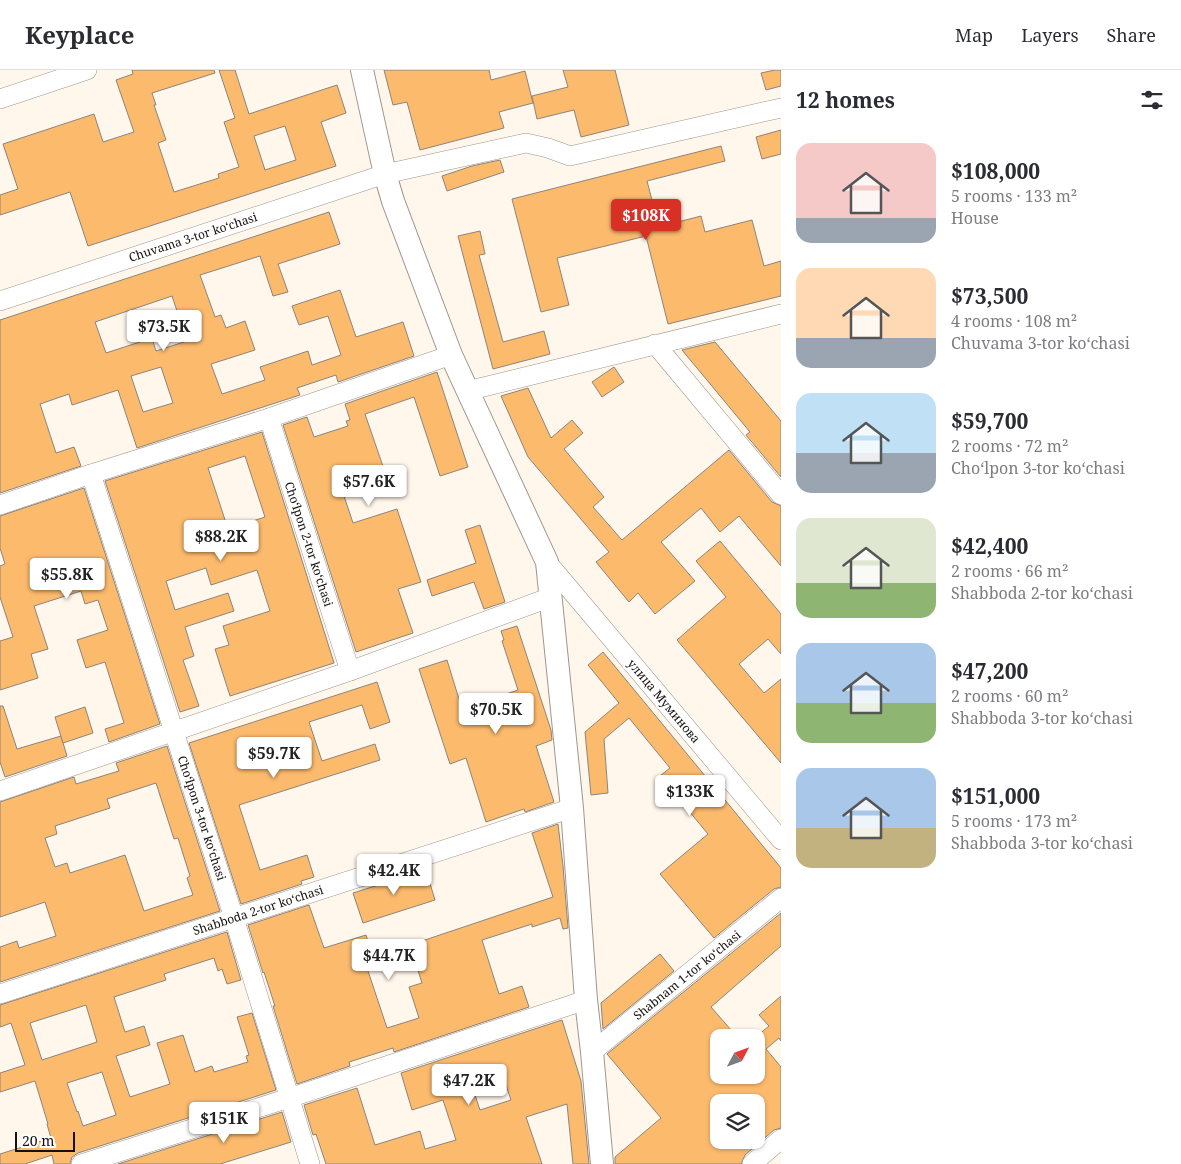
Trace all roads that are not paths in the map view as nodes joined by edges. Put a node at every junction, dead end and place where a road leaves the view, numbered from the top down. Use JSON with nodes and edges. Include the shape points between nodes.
{"nodes":[{"id":1,"x":87,"y":70,"type":"edge"},
{"id":2,"x":362,"y":70,"type":"edge"},
{"id":3,"x":0,"y":99,"type":"edge"},
{"id":4,"x":781,"y":108,"type":"edge"},
{"id":5,"x":385,"y":174,"type":"junction"},
{"id":6,"x":0,"y":301,"type":"edge"},
{"id":7,"x":781,"y":314,"type":"edge"},
{"id":8,"x":655,"y":344,"type":"junction"},
{"id":9,"x":451,"y":355,"type":"junction"},
{"id":10,"x":467,"y":391,"type":"junction"},
{"id":11,"x":269,"y":418,"type":"junction"},
{"id":12,"x":91,"y":474,"type":"junction"},
{"id":13,"x":781,"y":494,"type":"edge"},
{"id":14,"x":0,"y":505,"type":"edge"},
{"id":15,"x":547,"y":562,"type":"junction"},
{"id":16,"x":551,"y":597,"type":"junction"},
{"id":17,"x":350,"y":671,"type":"junction"},
{"id":18,"x":174,"y":732,"type":"junction"},
{"id":19,"x":0,"y":791,"type":"edge"},
{"id":20,"x":572,"y":808,"type":"junction"},
{"id":21,"x":781,"y":840,"type":"edge"},
{"id":22,"x":781,"y":898,"type":"edge"},
{"id":23,"x":234,"y":918,"type":"junction"},
{"id":24,"x":0,"y":994,"type":"edge"},
{"id":25,"x":586,"y":1000,"type":"junction"},
{"id":26,"x":592,"y":1052,"type":"junction"},
{"id":27,"x":289,"y":1098,"type":"junction"},
{"id":28,"x":781,"y":1139,"type":"edge"},
{"id":29,"x":82,"y":1164,"type":"edge"},
{"id":30,"x":310,"y":1164,"type":"edge"},
{"id":31,"x":602,"y":1164,"type":"edge"},
{"id":32,"x":752,"y":1164,"type":"edge"}],
"edges":[{"from":1,"to":3,"type":"street"},
{"from":2,"to":5,"type":"street"},
{"from":4,"to":5,"type":"street","name":"Chuvama 3-tor koʻchasi","via":[[570,156],[526,143]]},
{"from":5,"to":6,"type":"street","name":"Chuvama 3-tor koʻchasi"},
{"from":5,"to":9,"type":"street"},
{"from":7,"to":8,"type":"street"},
{"from":8,"to":10,"type":"street"},
{"from":8,"to":13,"type":"street"},
{"from":9,"to":10,"type":"street"},
{"from":9,"to":11,"type":"street"},
{"from":10,"to":15,"type":"street"},
{"from":11,"to":12,"type":"street"},
{"from":11,"to":17,"type":"street","name":"Cho‘lpon 2-tor koʻchasi"},
{"from":12,"to":14,"type":"street"},
{"from":12,"to":18,"type":"street","name":"Cho‘lpon 3-tor koʻchasi"},
{"from":15,"to":16,"type":"street"},
{"from":15,"to":21,"type":"street","name":"улица Муминова"},
{"from":16,"to":17,"type":"street"},
{"from":16,"to":20,"type":"street"},
{"from":17,"to":18,"type":"street"},
{"from":18,"to":19,"type":"street"},
{"from":18,"to":23,"type":"street","name":"Cho‘lpon 3-tor koʻchasi"},
{"from":20,"to":23,"type":"street","name":"Shabboda 2-tor koʻchasi"},
{"from":20,"to":25,"type":"street"},
{"from":22,"to":26,"type":"street","name":"Shabnam 1-tor koʻchasi"},
{"from":23,"to":24,"type":"street","name":"Shabboda 2-tor koʻchasi"},
{"from":23,"to":27,"type":"street","name":"Cho‘lpon 3-tor koʻchasi"},
{"from":25,"to":26,"type":"street"},
{"from":25,"to":27,"type":"street"},
{"from":26,"to":31,"type":"street"},
{"from":27,"to":29,"type":"street"},
{"from":27,"to":30,"type":"street","name":"Cho‘lpon 3-tor koʻchasi"},
{"from":28,"to":32,"type":"street"}]}
